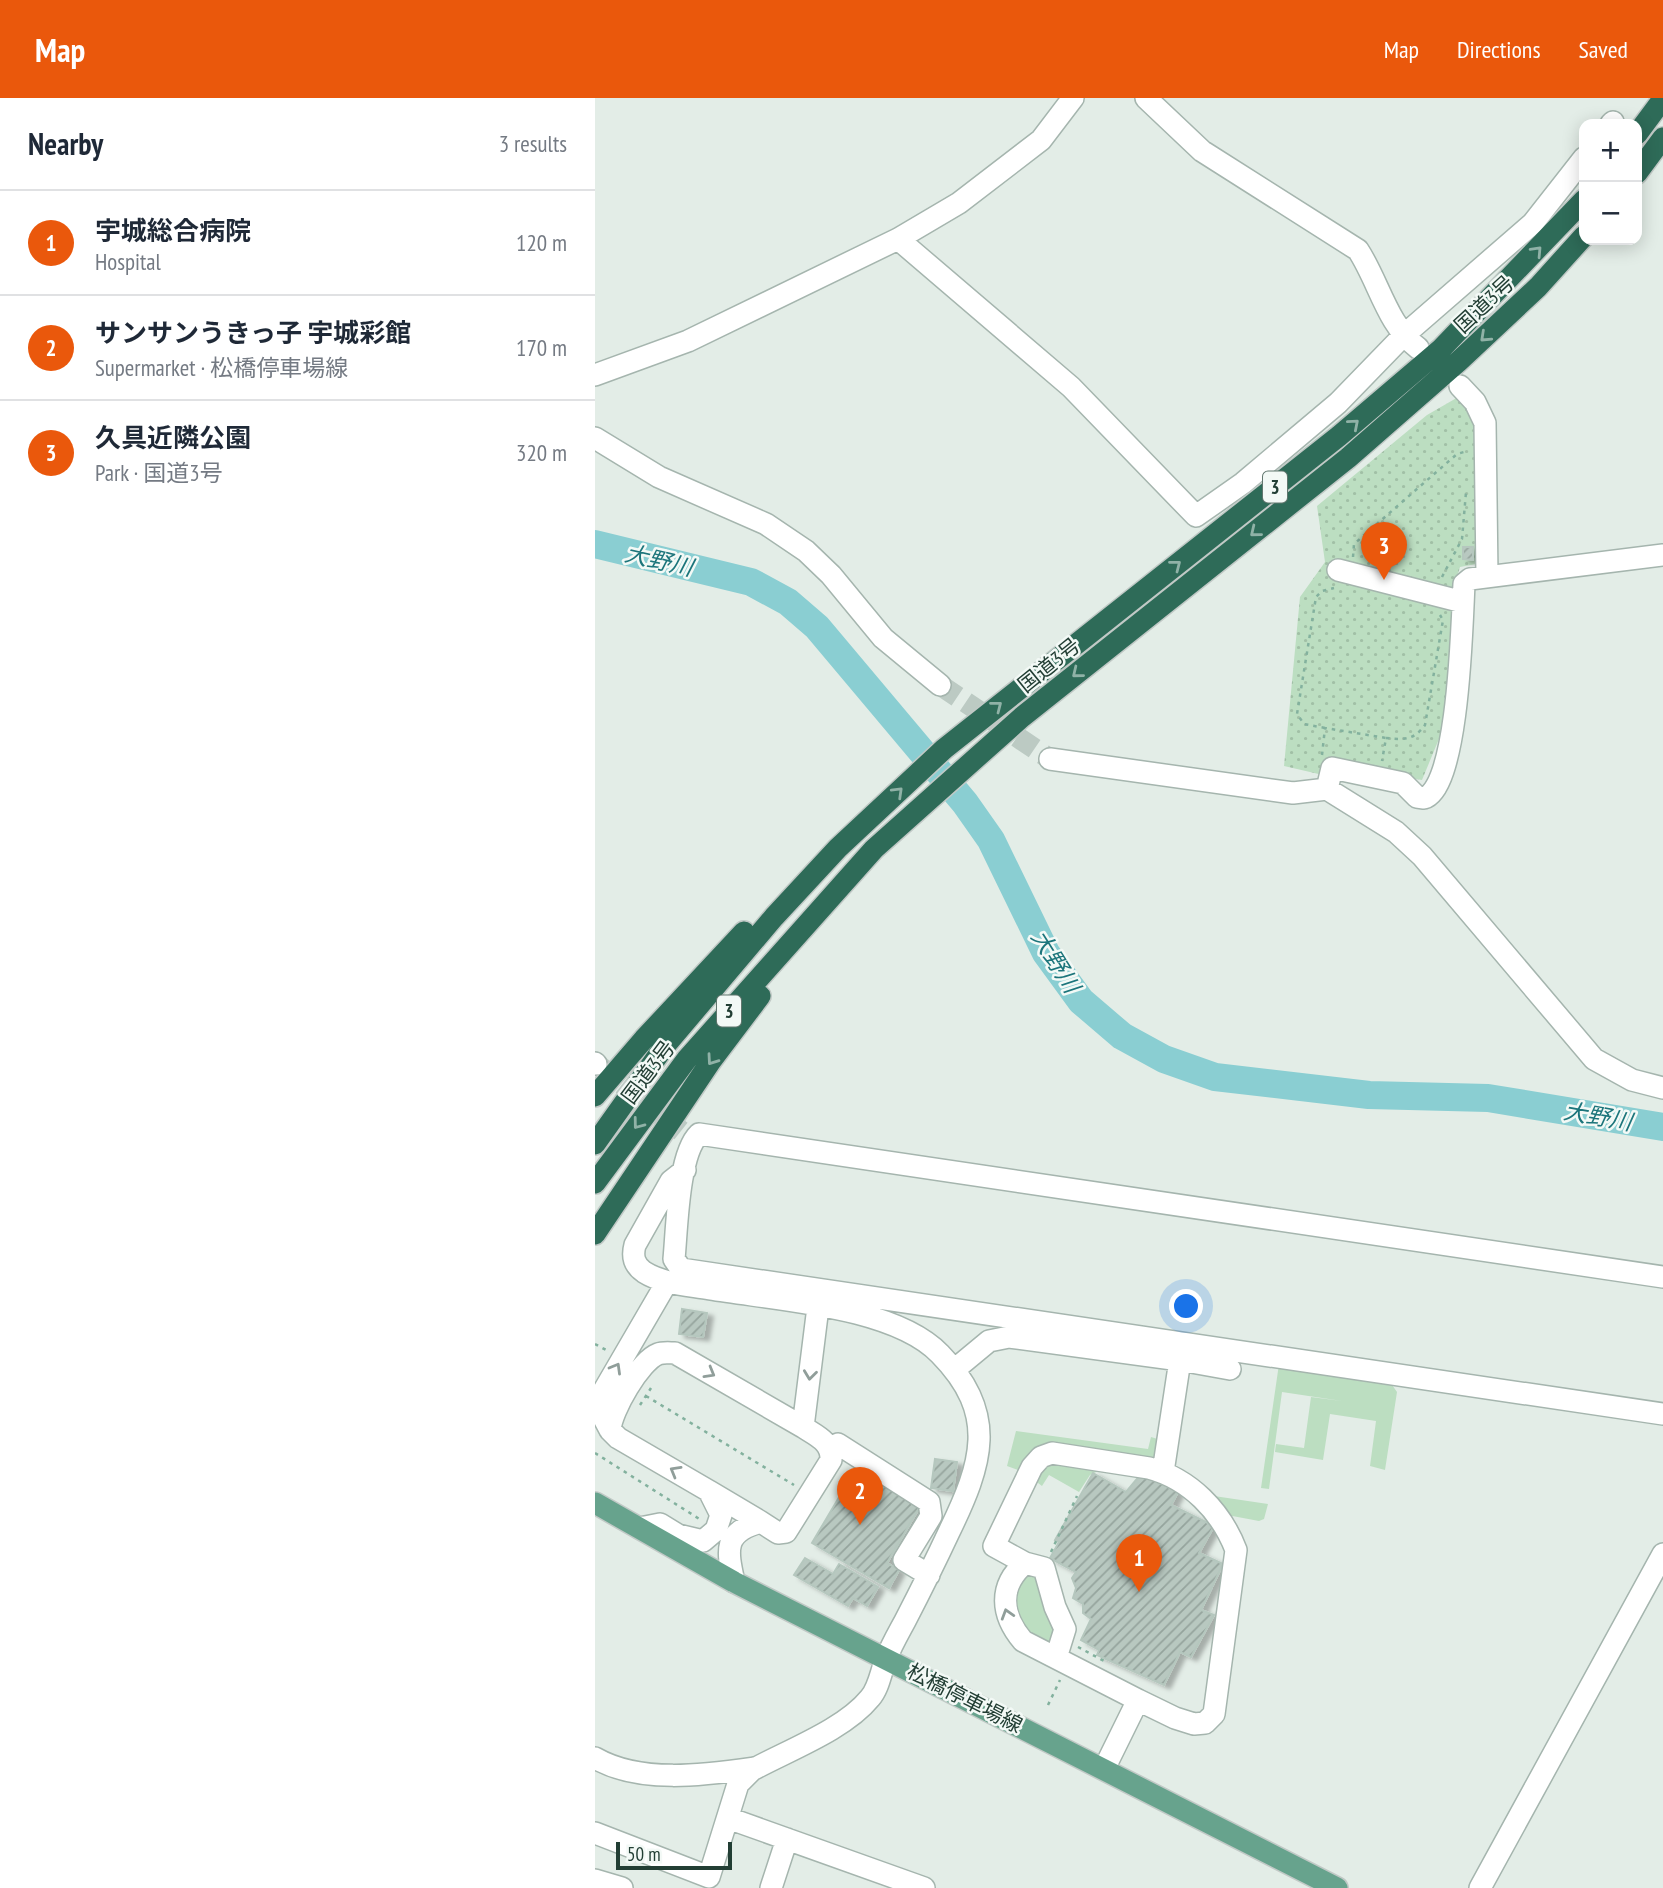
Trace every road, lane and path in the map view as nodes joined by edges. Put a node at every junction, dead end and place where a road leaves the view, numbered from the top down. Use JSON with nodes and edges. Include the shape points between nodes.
{"nodes":[{"id":1,"x":1073,"y":98,"type":"edge"},
{"id":2,"x":1146,"y":98,"type":"edge"},
{"id":3,"x":1663,"y":99,"type":"edge"},
{"id":4,"x":1642,"y":127,"type":"edge"},
{"id":5,"x":1663,"y":138,"type":"edge"},
{"id":6,"x":1579,"y":164,"type":"edge"},
{"id":7,"x":1642,"y":166,"type":"edge"},
{"id":8,"x":1579,"y":205,"type":"edge"},
{"id":9,"x":898,"y":239,"type":"junction"},
{"id":10,"x":1579,"y":242,"type":"edge"},
{"id":11,"x":1410,"y":342,"type":"junction"},
{"id":12,"x":595,"y":375,"type":"edge"},
{"id":13,"x":1460,"y":386,"type":"dead end"},
{"id":14,"x":595,"y":439,"type":"edge"},
{"id":15,"x":1469,"y":457,"type":"dead end"},
{"id":16,"x":1467,"y":484,"type":"dead end"},
{"id":17,"x":1663,"y":555,"type":"edge"},
{"id":18,"x":1358,"y":562,"type":"dead end"},
{"id":19,"x":1430,"y":575,"type":"dead end"},
{"id":20,"x":1487,"y":575,"type":"junction"},
{"id":21,"x":1443,"y":577,"type":"junction"},
{"id":22,"x":1341,"y":578,"type":"joint"},
{"id":23,"x":1463,"y":593,"type":"junction"},
{"id":24,"x":1434,"y":612,"type":"dead end"},
{"id":25,"x":940,"y":685,"type":"tunnel mouth"},
{"id":26,"x":1325,"y":728,"type":"junction"},
{"id":27,"x":1386,"y":738,"type":"junction"},
{"id":28,"x":1322,"y":752,"type":"dead end"},
{"id":29,"x":1050,"y":759,"type":"tunnel mouth"},
{"id":30,"x":1383,"y":759,"type":"dead end"},
{"id":31,"x":1327,"y":789,"type":"junction"},
{"id":32,"x":845,"y":842,"type":"junction"},
{"id":33,"x":877,"y":853,"type":"junction"},
{"id":34,"x":1663,"y":1088,"type":"edge"},
{"id":35,"x":595,"y":1096,"type":"edge"},
{"id":36,"x":595,"y":1143,"type":"edge"},
{"id":37,"x":685,"y":1170,"type":"junction"},
{"id":38,"x":595,"y":1183,"type":"edge"},
{"id":39,"x":595,"y":1234,"type":"edge"},
{"id":40,"x":1663,"y":1277,"type":"edge"},
{"id":41,"x":667,"y":1282,"type":"junction"},
{"id":42,"x":818,"y":1307,"type":"junction"},
{"id":43,"x":1180,"y":1360,"type":"junction"},
{"id":44,"x":1230,"y":1369,"type":"dead end"},
{"id":45,"x":954,"y":1370,"type":"junction"},
{"id":46,"x":651,"y":1388,"type":"dead end"},
{"id":47,"x":646,"y":1396,"type":"junction"},
{"id":48,"x":641,"y":1405,"type":"dead end"},
{"id":49,"x":1663,"y":1414,"type":"edge"},
{"id":50,"x":803,"y":1427,"type":"junction"},
{"id":51,"x":610,"y":1430,"type":"junction"},
{"id":52,"x":838,"y":1444,"type":"dead end"},
{"id":53,"x":595,"y":1453,"type":"edge"},
{"id":54,"x":1163,"y":1472,"type":"junction"},
{"id":55,"x":800,"y":1488,"type":"dead end"},
{"id":56,"x":709,"y":1491,"type":"junction"},
{"id":57,"x":1077,"y":1496,"type":"dead end"},
{"id":58,"x":595,"y":1503,"type":"edge"},
{"id":59,"x":761,"y":1522,"type":"junction"},
{"id":60,"x":706,"y":1526,"type":"dead end"},
{"id":61,"x":640,"y":1528,"type":"junction"},
{"id":62,"x":1048,"y":1558,"type":"dead end"},
{"id":63,"x":1662,"y":1558,"type":"edge"},
{"id":64,"x":1025,"y":1563,"type":"junction"},
{"id":65,"x":929,"y":1575,"type":"junction"},
{"id":66,"x":734,"y":1582,"type":"junction"},
{"id":67,"x":886,"y":1658,"type":"junction"},
{"id":68,"x":1056,"y":1658,"type":"junction"},
{"id":69,"x":1138,"y":1700,"type":"junction"},
{"id":70,"x":595,"y":1758,"type":"edge"},
{"id":71,"x":754,"y":1769,"type":"junction"},
{"id":72,"x":1104,"y":1769,"type":"junction"},
{"id":73,"x":728,"y":1818,"type":"junction"},
{"id":74,"x":595,"y":1833,"type":"edge"},
{"id":75,"x":787,"y":1839,"type":"junction"},
{"id":76,"x":595,"y":1880,"type":"edge"},
{"id":77,"x":707,"y":1883,"type":"edge"},
{"id":78,"x":622,"y":1888,"type":"edge"},
{"id":79,"x":771,"y":1888,"type":"edge"},
{"id":80,"x":924,"y":1888,"type":"edge"},
{"id":81,"x":1337,"y":1888,"type":"edge"},
{"id":82,"x":1480,"y":1888,"type":"edge"}],
"edges":[{"from":1,"to":9,"type":"street","via":[[1041,140],[959,203]]},
{"from":2,"to":11,"type":"street","via":[[1202,151],[1358,250]]},
{"from":3,"to":4,"type":"highway"},
{"from":5,"to":7,"type":"highway"},
{"from":6,"to":11,"type":"street","via":[[1533,223]]},
{"from":32,"to":8,"type":"highway","name":"国道3号","number":"3","one_way":true,"via":[[944,749],[1421,366]]},
{"from":9,"to":11,"type":"street","via":[[1071,387],[1196,516],[1243,483]]},
{"from":9,"to":12,"type":"street","via":[[688,341]]},
{"from":10,"to":33,"type":"highway","name":"国道3号","number":"3","one_way":true,"via":[[1459,362],[1348,458],[1022,717]]},
{"from":13,"to":20,"type":"street","via":[[1485,423]]},
{"from":14,"to":25,"type":"street","via":[[659,477],[766,524],[806,551],[883,638]]},
{"from":15,"to":18,"type":"path","via":[[1464,452],[1457,454],[1355,544],[1353,556]]},
{"from":16,"to":21,"type":"path","via":[[1462,539]]},
{"from":17,"to":20,"type":"street"},
{"from":19,"to":21,"type":"path"},
{"from":20,"to":23,"type":"street","via":[[1470,579]]},
{"from":21,"to":23,"type":"path"},
{"from":22,"to":23,"type":"street"},
{"from":22,"to":26,"type":"path","via":[[1316,597],[1297,714],[1304,724]]},
{"from":23,"to":31,"type":"street","via":[[1460,677],[1436,790],[1417,797],[1403,783],[1332,768]]},
{"from":24,"to":27,"type":"path","via":[[1443,620],[1426,724],[1417,736]]},
{"from":26,"to":27,"type":"path"},
{"from":26,"to":28,"type":"path"},
{"from":27,"to":30,"type":"path"},
{"from":29,"to":31,"type":"street","via":[[1293,793]]},
{"from":31,"to":34,"type":"street","via":[[1397,832],[1422,856],[1594,1059],[1632,1080]]},
{"from":32,"to":35,"type":"highway","via":[[796,878]]},
{"from":32,"to":36,"type":"highway","name":"国道3号","number":"3","via":[[774,917],[664,1047]]},
{"from":33,"to":38,"type":"highway","name":"国道3号","number":"3","one_way":true,"via":[[687,1059]]},
{"from":33,"to":39,"type":"highway","one_way":true,"via":[[741,1020]]},
{"from":37,"to":40,"type":"street","via":[[687,1135],[699,1134]]},
{"from":37,"to":41,"type":"street","via":[[671,1181],[632,1255],[646,1273]]},
{"from":37,"to":49,"type":"street","via":[[674,1259],[681,1269]]},
{"from":41,"to":42,"type":"street"},
{"from":51,"to":41,"type":"street","one_way":true,"via":[[599,1409],[603,1392]]},
{"from":42,"to":45,"type":"street","via":[[902,1326],[924,1339]]},
{"from":42,"to":50,"type":"street","one_way":true},
{"from":43,"to":44,"type":"street"},
{"from":43,"to":45,"type":"street","via":[[1009,1337],[989,1341]]},
{"from":43,"to":54,"type":"street"},
{"from":45,"to":65,"type":"street","via":[[980,1419],[980,1444],[965,1503]]},
{"from":46,"to":47,"type":"path"},
{"from":47,"to":48,"type":"path"},
{"from":47,"to":55,"type":"path"},
{"from":51,"to":50,"type":"street","one_way":true,"via":[[618,1404],[641,1369],[665,1352],[675,1353]]},
{"from":50,"to":59,"type":"street","via":[[828,1444],[831,1460],[786,1532],[778,1533]]},
{"from":56,"to":51,"type":"street","one_way":true},
{"from":52,"to":65,"type":"street","via":[[929,1502],[931,1516],[904,1560]]},
{"from":53,"to":60,"type":"path","via":[[692,1511]]},
{"from":54,"to":64,"type":"street","via":[[1052,1453],[1041,1457],[994,1546]]},
{"from":54,"to":69,"type":"street","via":[[1201,1494],[1231,1536],[1236,1564],[1214,1714],[1205,1723],[1194,1724]]},
{"from":56,"to":59,"type":"street"},
{"from":56,"to":61,"type":"street","via":[[720,1515],[716,1530],[703,1541],[678,1535],[660,1524]]},
{"from":57,"to":62,"type":"path"},
{"from":58,"to":61,"type":"main road","name":"松橋停車場線"},
{"from":59,"to":66,"type":"street","via":[[740,1530],[727,1548]]},
{"from":61,"to":66,"type":"main road","name":"松橋停車場線"},
{"from":63,"to":82,"type":"street"},
{"from":64,"to":68,"type":"street","via":[[1044,1568],[1065,1629]]},
{"from":68,"to":64,"type":"street","one_way":true,"via":[[1023,1641],[1011,1627],[1004,1603],[1007,1587]]},
{"from":65,"to":67,"type":"street"},
{"from":66,"to":67,"type":"main road","name":"松橋停車場線"},
{"from":67,"to":71,"type":"street","via":[[873,1696],[855,1714]]},
{"from":67,"to":72,"type":"main road","name":"松橋停車場線"},
{"from":68,"to":69,"type":"street"},
{"from":69,"to":72,"type":"street"},
{"from":70,"to":71,"type":"street","via":[[623,1772],[708,1774]]},
{"from":71,"to":73,"type":"street","via":[[738,1784]]},
{"from":72,"to":81,"type":"main road","name":"松橋停車場線"},
{"from":73,"to":75,"type":"street"},
{"from":73,"to":77,"type":"street"},
{"from":74,"to":77,"type":"street"},
{"from":75,"to":79,"type":"street"},
{"from":75,"to":80,"type":"street"},
{"from":76,"to":78,"type":"street"}]}
